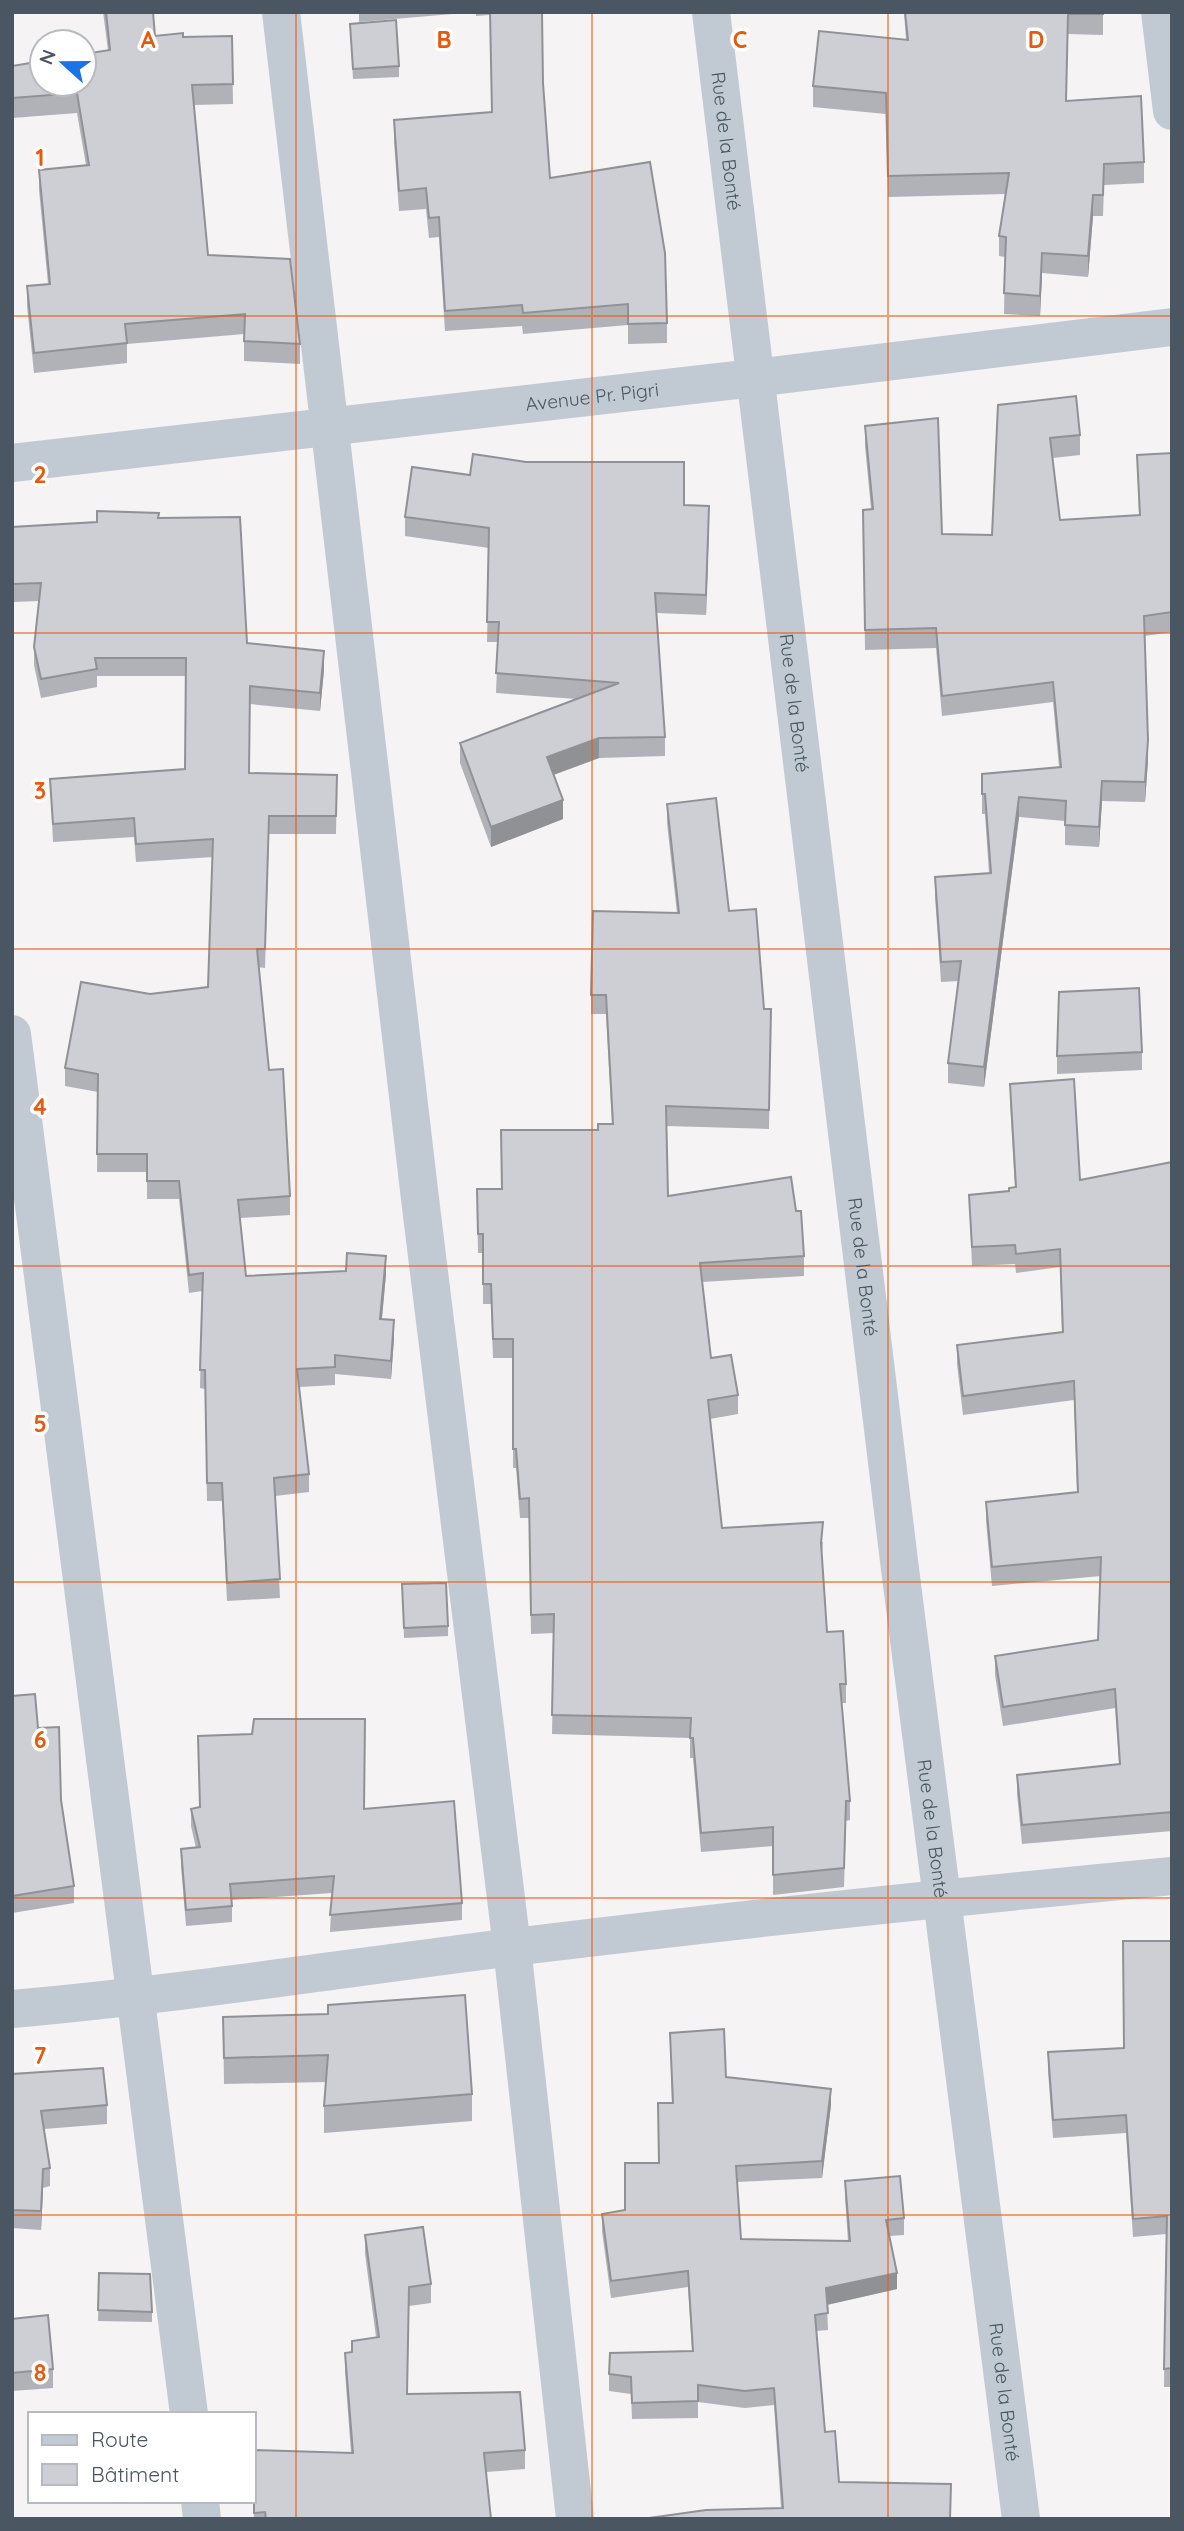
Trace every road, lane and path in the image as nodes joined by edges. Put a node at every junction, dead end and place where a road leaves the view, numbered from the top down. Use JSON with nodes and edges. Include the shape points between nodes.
{"nodes":[{"id":1,"x":281,"y":12,"type":"edge"},
{"id":2,"x":711,"y":12,"type":"edge"},
{"id":3,"x":1160,"y":12,"type":"edge"},
{"id":4,"x":1172,"y":111,"type":"edge"},
{"id":5,"x":1172,"y":327,"type":"edge"},
{"id":6,"x":754,"y":378,"type":"junction"},
{"id":7,"x":330,"y":426,"type":"junction"},
{"id":8,"x":12,"y":463,"type":"edge"},
{"id":9,"x":12,"y":1034,"type":"edge"},
{"id":10,"x":1172,"y":1876,"type":"edge"},
{"id":11,"x":941,"y":1898,"type":"junction"},
{"id":12,"x":512,"y":1947,"type":"junction"},
{"id":13,"x":137,"y":1998,"type":"junction"},
{"id":14,"x":12,"y":2009,"type":"edge"},
{"id":15,"x":189,"y":2412,"type":"edge"},
{"id":16,"x":575,"y":2519,"type":"edge"},
{"id":17,"x":1021,"y":2519,"type":"edge"}],
"edges":[{"from":1,"to":7,"type":"street"},
{"from":2,"to":6,"type":"street","name":"Rue de la Bonté"},
{"from":3,"to":4,"type":"street"},
{"from":5,"to":6,"type":"street","name":"Avenue Pr. Pigri"},
{"from":6,"to":7,"type":"street","name":"Avenue Pr. Pigri"},
{"from":6,"to":11,"type":"street","name":"Rue de la Bonté"},
{"from":7,"to":8,"type":"street","name":"Avenue Pr. Pigri"},
{"from":7,"to":12,"type":"street"},
{"from":9,"to":13,"type":"street"},
{"from":10,"to":11,"type":"street"},
{"from":11,"to":12,"type":"street"},
{"from":11,"to":17,"type":"street","name":"Rue de la Bonté"},
{"from":12,"to":13,"type":"street"},
{"from":12,"to":16,"type":"street"},
{"from":13,"to":14,"type":"street"},
{"from":13,"to":15,"type":"street"}]}
